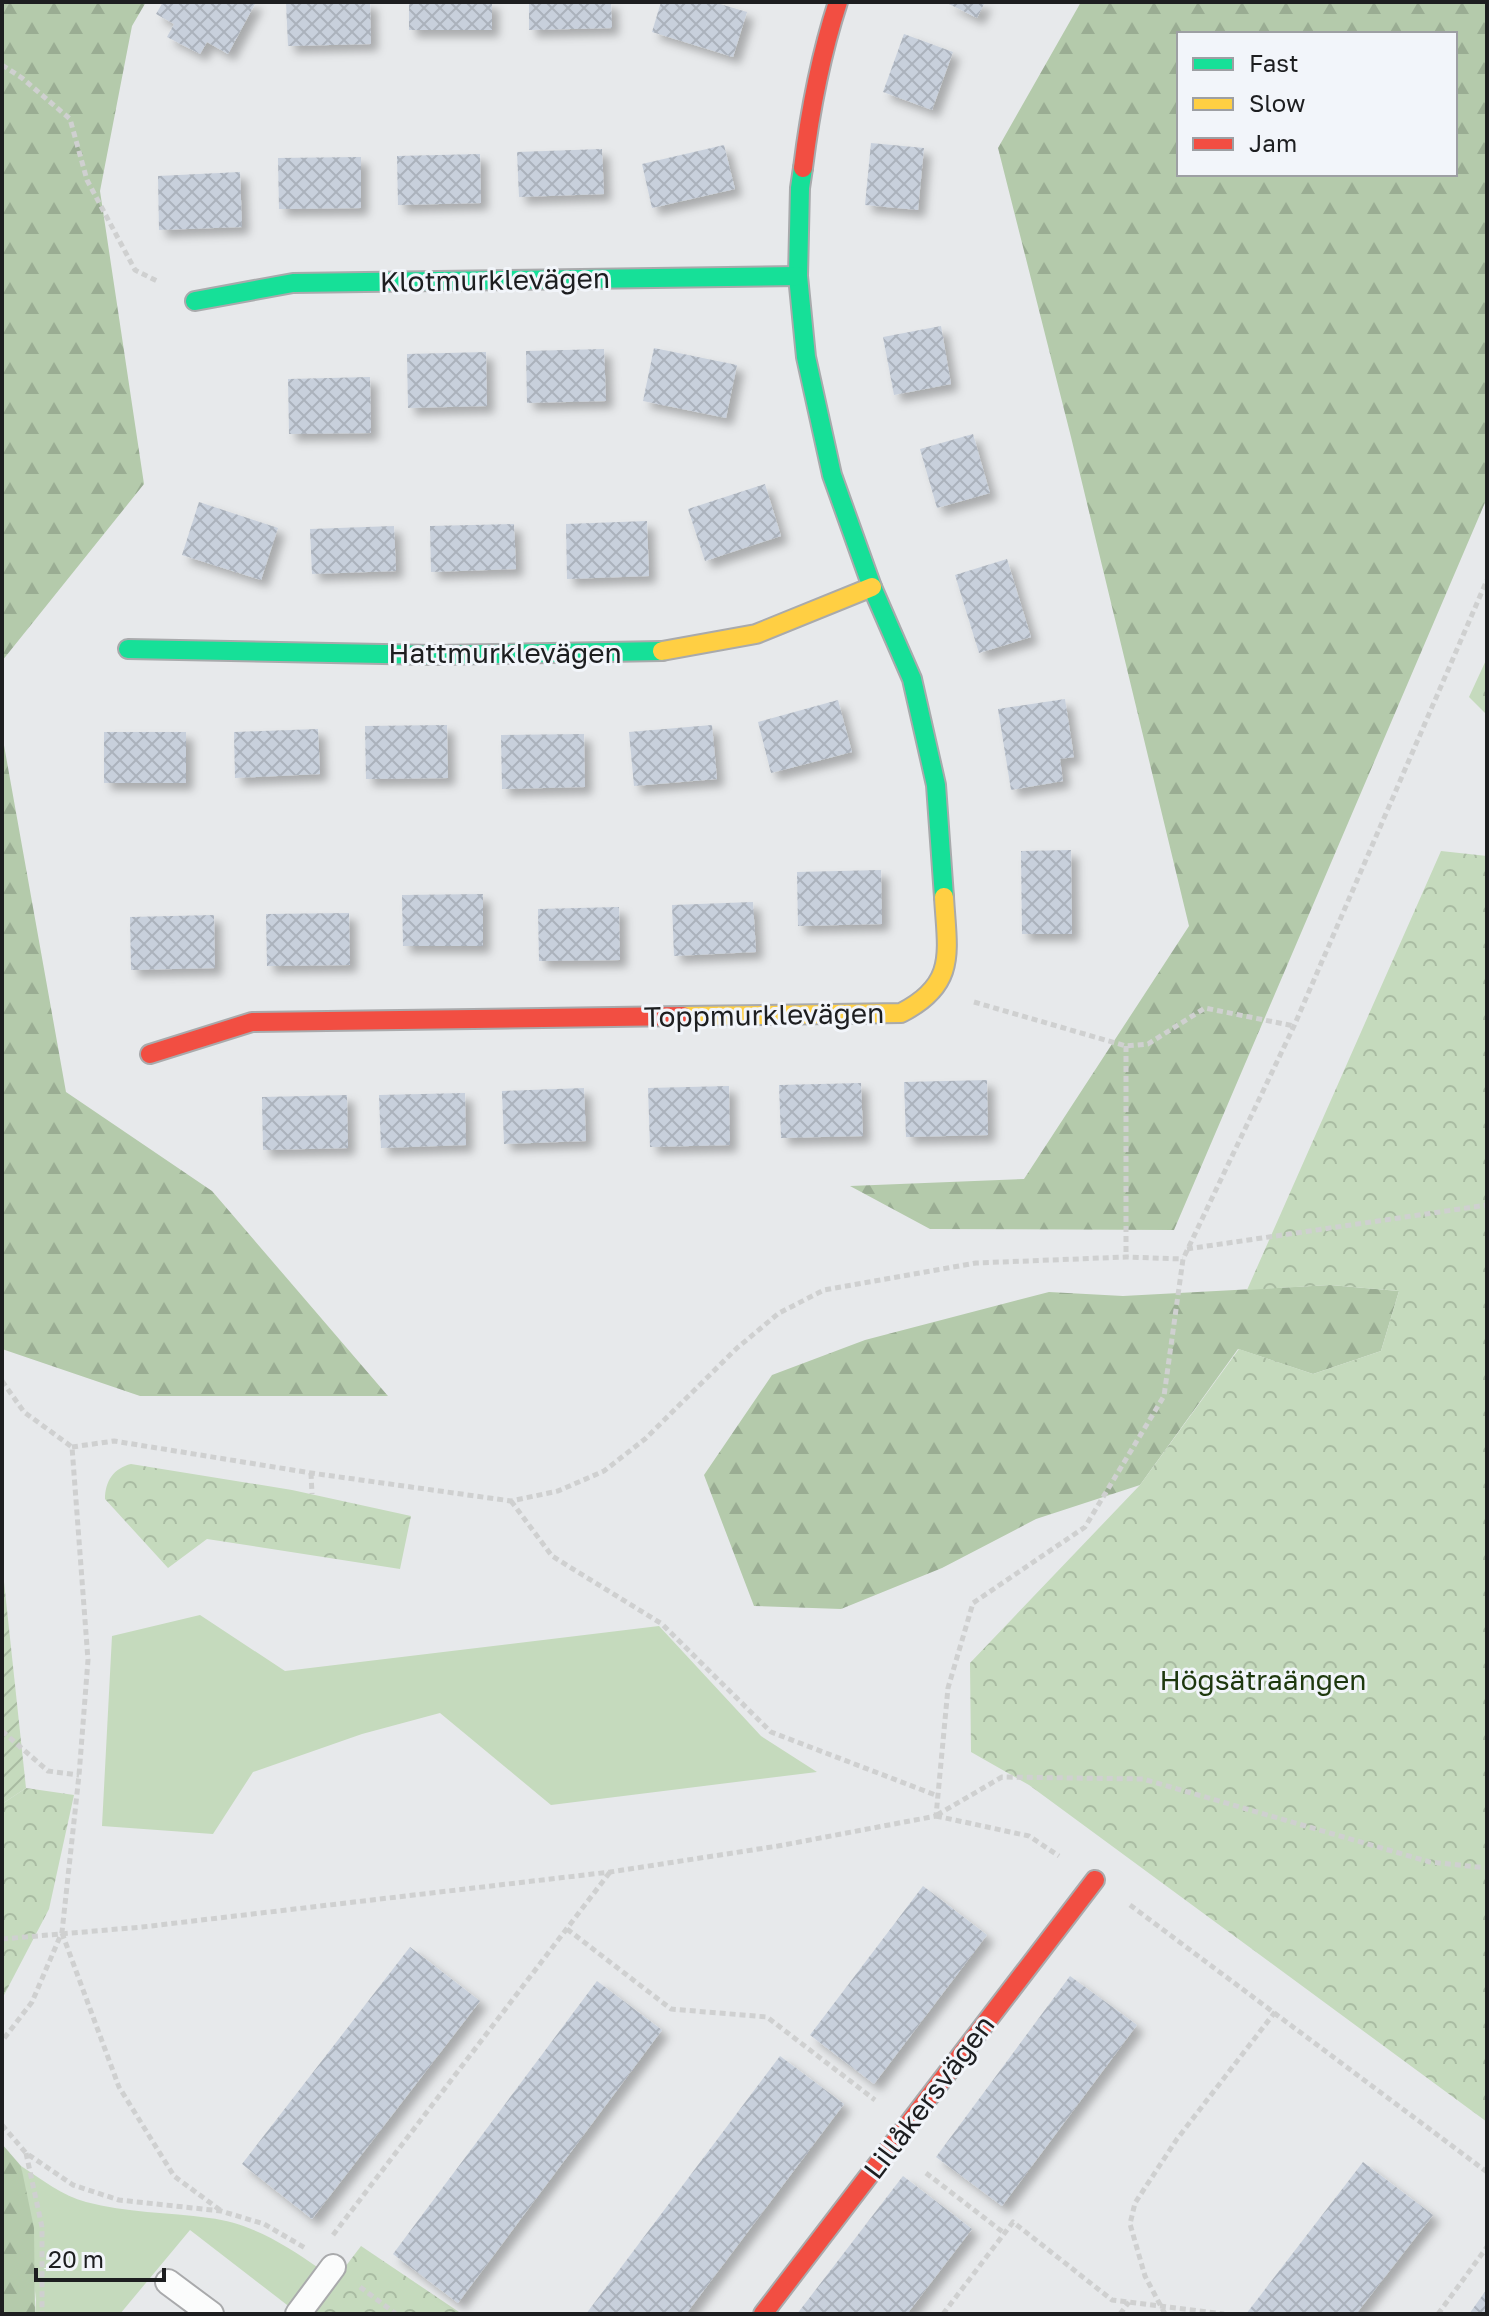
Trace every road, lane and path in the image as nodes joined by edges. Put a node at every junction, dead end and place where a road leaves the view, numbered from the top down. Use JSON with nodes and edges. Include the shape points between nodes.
{"nodes":[{"id":1,"x":838,"y":2,"type":"edge"},
{"id":2,"x":2,"y":65,"type":"edge"},
{"id":3,"x":798,"y":276,"type":"junction"},
{"id":4,"x":195,"y":301,"type":"joint"},
{"id":5,"x":1487,"y":580,"type":"edge"},
{"id":6,"x":872,"y":587,"type":"junction"},
{"id":7,"x":128,"y":649,"type":"dead end"},
{"id":8,"x":934,"y":990,"type":"junction"},
{"id":9,"x":1294,"y":1026,"type":"junction"},
{"id":10,"x":1126,"y":1046,"type":"junction"},
{"id":11,"x":150,"y":1054,"type":"dead end"},
{"id":12,"x":1487,"y":1205,"type":"edge"},
{"id":13,"x":1187,"y":1249,"type":"junction"},
{"id":14,"x":1126,"y":1257,"type":"junction"},
{"id":15,"x":1183,"y":1259,"type":"junction"},
{"id":16,"x":2,"y":1381,"type":"edge"},
{"id":17,"x":72,"y":1447,"type":"junction"},
{"id":18,"x":311,"y":1473,"type":"junction"},
{"id":19,"x":312,"y":1494,"type":"dead end"},
{"id":20,"x":511,"y":1501,"type":"junction"},
{"id":21,"x":2,"y":1731,"type":"edge"},
{"id":22,"x":79,"y":1775,"type":"junction"},
{"id":23,"x":938,"y":1796,"type":"junction"},
{"id":24,"x":936,"y":1816,"type":"junction"},
{"id":25,"x":1487,"y":1868,"type":"edge"},
{"id":26,"x":610,"y":1872,"type":"junction"},
{"id":27,"x":1095,"y":1880,"type":"junction"},
{"id":28,"x":567,"y":1929,"type":"junction"},
{"id":29,"x":62,"y":1932,"type":"junction"},
{"id":30,"x":2,"y":1939,"type":"edge"},
{"id":31,"x":1275,"y":2012,"type":"junction"},
{"id":32,"x":2,"y":2041,"type":"edge"},
{"id":33,"x":2,"y":2125,"type":"edge"},
{"id":34,"x":908,"y":2125,"type":"junction"},
{"id":35,"x":891,"y":2147,"type":"junction"},
{"id":36,"x":26,"y":2153,"type":"junction"},
{"id":37,"x":1487,"y":2172,"type":"edge"},
{"id":38,"x":221,"y":2211,"type":"junction"},
{"id":39,"x":1004,"y":2233,"type":"junction"},
{"id":40,"x":1487,"y":2247,"type":"edge"},
{"id":41,"x":325,"y":2261,"type":"junction"},
{"id":42,"x":168,"y":2282,"type":"dead end"},
{"id":43,"x":1129,"y":2302,"type":"junction"},
{"id":44,"x":1163,"y":2306,"type":"junction"},
{"id":45,"x":42,"y":2314,"type":"edge"},
{"id":46,"x":211,"y":2314,"type":"edge"},
{"id":47,"x":298,"y":2314,"type":"edge"},
{"id":48,"x":396,"y":2314,"type":"edge"},
{"id":49,"x":763,"y":2314,"type":"edge"},
{"id":50,"x":943,"y":2314,"type":"edge"},
{"id":51,"x":1120,"y":2314,"type":"edge"},
{"id":52,"x":1165,"y":2314,"type":"edge"},
{"id":53,"x":1224,"y":2314,"type":"edge"},
{"id":54,"x":1438,"y":2314,"type":"edge"}],
"edges":[{"from":1,"to":3,"type":"street","via":[[811,104],[800,188]]},
{"from":2,"to":4,"type":"path","via":[[70,119],[87,180],[135,270]]},
{"from":3,"to":4,"type":"street","name":"Klotmurklevägen","via":[[293,283]]},
{"from":3,"to":6,"type":"street","via":[[806,357],[832,475]]},
{"from":5,"to":9,"type":"path"},
{"from":6,"to":7,"type":"street","name":"Hattmurklevägen","via":[[756,634],[655,652],[434,655]]},
{"from":6,"to":8,"type":"street","via":[[912,679],[936,785],[948,959]]},
{"from":8,"to":10,"type":"path"},
{"from":8,"to":11,"type":"street","name":"Toppmurklevägen","via":[[901,1013],[252,1022]]},
{"from":9,"to":10,"type":"path","via":[[1205,1008],[1148,1044]]},
{"from":9,"to":13,"type":"path"},
{"from":10,"to":14,"type":"path"},
{"from":12,"to":13,"type":"path"},
{"from":13,"to":15,"type":"path"},
{"from":14,"to":15,"type":"path"},
{"from":14,"to":20,"type":"path","via":[[976,1263],[824,1290],[779,1313],[604,1471],[558,1491]]},
{"from":15,"to":23,"type":"path","via":[[1164,1396],[1093,1514],[1085,1527],[973,1603],[948,1688]]},
{"from":16,"to":17,"type":"path","via":[[24,1412]]},
{"from":17,"to":18,"type":"path","via":[[114,1441]]},
{"from":17,"to":22,"type":"path","via":[[88,1660]]},
{"from":18,"to":19,"type":"path"},
{"from":18,"to":20,"type":"path"},
{"from":20,"to":23,"type":"path","via":[[552,1556],[662,1624],[771,1732]]},
{"from":21,"to":22,"type":"path","via":[[48,1771]]},
{"from":22,"to":29,"type":"path"},
{"from":23,"to":24,"type":"path"},
{"from":24,"to":25,"type":"path","via":[[1002,1777],[1143,1779],[1430,1862]]},
{"from":24,"to":26,"type":"path"},
{"from":24,"to":27,"type":"path","via":[[1029,1836]]},
{"from":26,"to":28,"type":"path"},
{"from":26,"to":29,"type":"path"},
{"from":27,"to":31,"type":"path"},
{"from":27,"to":34,"type":"street","name":"Lillåkersvägen"},
{"from":28,"to":34,"type":"path","via":[[671,2009],[767,2017]]},
{"from":28,"to":41,"type":"path"},
{"from":29,"to":30,"type":"path"},
{"from":29,"to":32,"type":"path","via":[[32,2002]]},
{"from":29,"to":38,"type":"path","via":[[119,2087],[174,2176]]},
{"from":31,"to":37,"type":"path"},
{"from":31,"to":44,"type":"path","via":[[1135,2203],[1130,2224],[1145,2276]]},
{"from":33,"to":36,"type":"path"},
{"from":34,"to":35,"type":"street","name":"Lillåkersvägen"},
{"from":35,"to":39,"type":"path"},
{"from":35,"to":49,"type":"street","name":"Lillåkersvägen"},
{"from":36,"to":38,"type":"path","via":[[73,2185],[119,2200]]},
{"from":36,"to":45,"type":"path","via":[[42,2227]]},
{"from":38,"to":41,"type":"path","via":[[264,2224]]},
{"from":39,"to":43,"type":"path","via":[[1013,2222],[1112,2300]]},
{"from":39,"to":50,"type":"path"},
{"from":40,"to":54,"type":"path"},
{"from":41,"to":47,"type":"lane"},
{"from":41,"to":48,"type":"path"},
{"from":42,"to":46,"type":"lane"},
{"from":43,"to":44,"type":"path"},
{"from":43,"to":51,"type":"path"},
{"from":44,"to":52,"type":"path"},
{"from":44,"to":53,"type":"path"}]}
